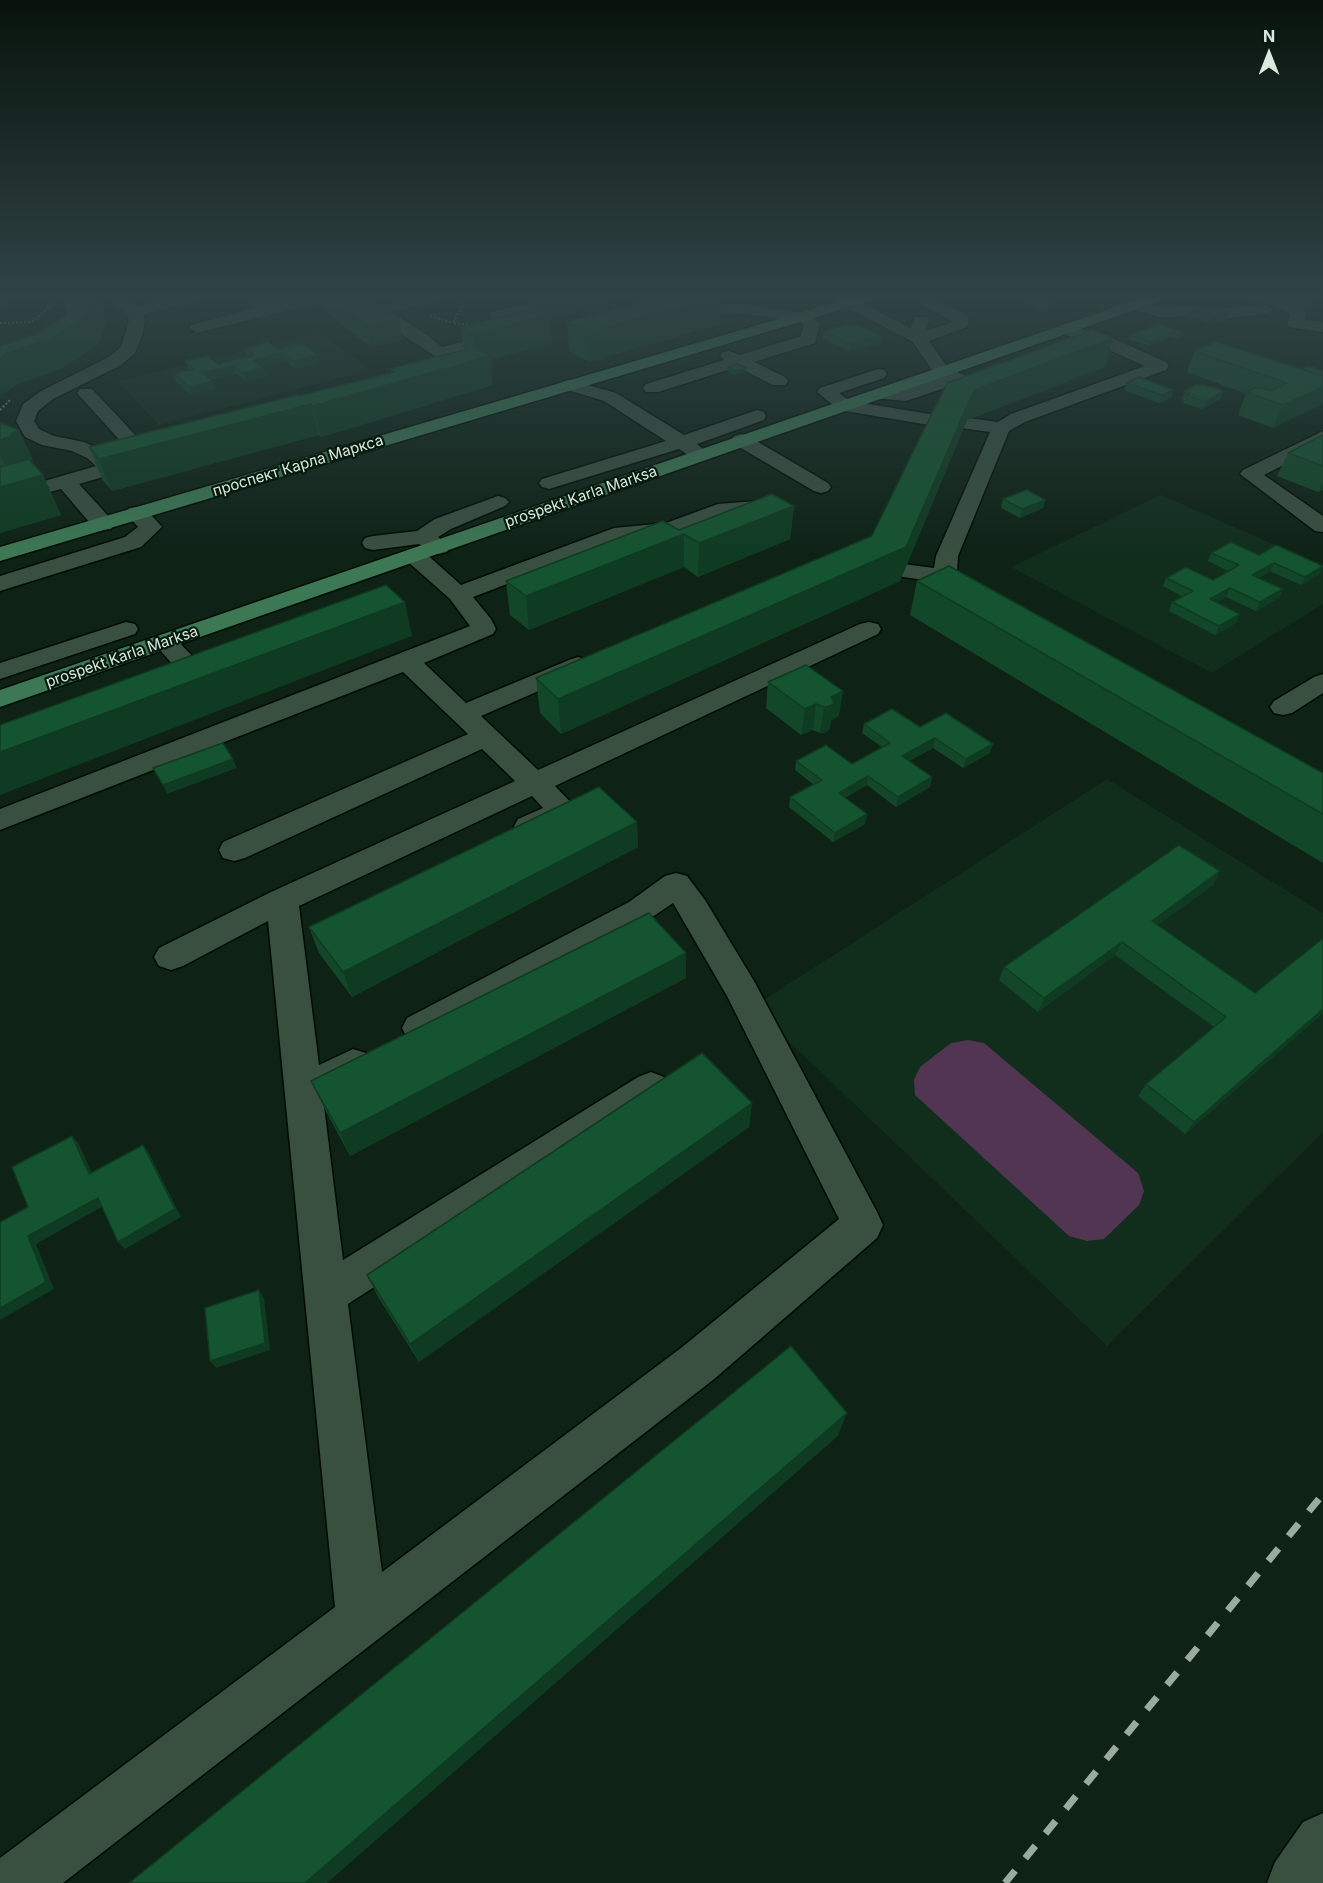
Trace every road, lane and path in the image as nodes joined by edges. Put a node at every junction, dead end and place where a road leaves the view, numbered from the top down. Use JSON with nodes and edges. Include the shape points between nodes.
{"nodes":[{"id":1,"x":69,"y":384,"type":"edge"},
{"id":2,"x":574,"y":384,"type":"edge"},
{"id":3,"x":665,"y":384,"type":"edge"},
{"id":4,"x":817,"y":384,"type":"edge"},
{"id":5,"x":879,"y":384,"type":"joint"},
{"id":6,"x":1111,"y":384,"type":"edge"},
{"id":7,"x":570,"y":385,"type":"junction"},
{"id":8,"x":652,"y":388,"type":"dead end"},
{"id":9,"x":826,"y":392,"type":"junction"},
{"id":10,"x":86,"y":393,"type":"dead end"},
{"id":11,"x":845,"y":406,"type":"junction"},
{"id":12,"x":757,"y":416,"type":"dead end"},
{"id":13,"x":935,"y":420,"type":"edge"},
{"id":14,"x":968,"y":424,"type":"edge"},
{"id":15,"x":1001,"y":428,"type":"junction"},
{"id":16,"x":1323,"y":436,"type":"edge"},
{"id":17,"x":741,"y":440,"type":"junction"},
{"id":18,"x":683,"y":442,"type":"junction"},
{"id":19,"x":170,"y":452,"type":"edge"},
{"id":20,"x":701,"y":455,"type":"junction"},
{"id":21,"x":147,"y":458,"type":"junction"},
{"id":22,"x":110,"y":468,"type":"junction"},
{"id":23,"x":65,"y":481,"type":"junction"},
{"id":24,"x":549,"y":483,"type":"dead end"},
{"id":25,"x":821,"y":487,"type":"dead end"},
{"id":26,"x":480,"y":488,"type":"dead end"},
{"id":27,"x":0,"y":489,"type":"edge"},
{"id":28,"x":24,"y":493,"type":"junction"},
{"id":29,"x":498,"y":502,"type":"dead end"},
{"id":30,"x":770,"y":506,"type":"edge"},
{"id":31,"x":0,"y":512,"type":"edge"},
{"id":32,"x":137,"y":513,"type":"junction"},
{"id":33,"x":103,"y":524,"type":"junction"},
{"id":34,"x":443,"y":524,"type":"junction"},
{"id":35,"x":1323,"y":526,"type":"edge"},
{"id":36,"x":373,"y":543,"type":"dead end"},
{"id":37,"x":426,"y":547,"type":"junction"},
{"id":38,"x":0,"y":554,"type":"edge"},
{"id":39,"x":904,"y":571,"type":"edge"},
{"id":40,"x":945,"y":576,"type":"junction"},
{"id":41,"x":0,"y":584,"type":"edge"},
{"id":42,"x":458,"y":594,"type":"junction"},
{"id":43,"x":996,"y":605,"type":"edge"},
{"id":44,"x":126,"y":629,"type":"dead end"},
{"id":45,"x":869,"y":629,"type":"dead end"},
{"id":46,"x":165,"y":642,"type":"junction"},
{"id":47,"x":594,"y":658,"type":"edge"},
{"id":48,"x":408,"y":662,"type":"junction"},
{"id":49,"x":0,"y":671,"type":"edge"},
{"id":50,"x":152,"y":681,"type":"edge"},
{"id":51,"x":1323,"y":682,"type":"edge"},
{"id":52,"x":0,"y":699,"type":"edge"},
{"id":53,"x":1283,"y":707,"type":"dead end"},
{"id":54,"x":464,"y":714,"type":"junction"},
{"id":55,"x":487,"y":736,"type":"junction"},
{"id":56,"x":538,"y":784,"type":"junction"},
{"id":57,"x":0,"y":820,"type":"edge"},
{"id":58,"x":500,"y":841,"type":"edge"},
{"id":59,"x":234,"y":850,"type":"dead end"},
{"id":60,"x":282,"y":900,"type":"junction"},
{"id":61,"x":171,"y":957,"type":"dead end"},
{"id":62,"x":683,"y":1068,"type":"edge"},
{"id":63,"x":303,"y":1091,"type":"junction"},
{"id":64,"x":326,"y":1294,"type":"junction"},
{"id":65,"x":362,"y":1619,"type":"junction"},
{"id":66,"x":15,"y":1883,"type":"edge"}],
"edges":[{"from":1,"to":22,"type":"street","via":[[30,408],[25,421],[32,433],[86,450]]},
{"from":2,"to":7,"type":"main road","name":"проспект Карла Маркса"},
{"from":3,"to":8,"type":"street"},
{"from":4,"to":9,"type":"street"},
{"from":5,"to":9,"type":"street"},
{"from":5,"to":11,"type":"main road","name":"prospekt Karla Marksa"},
{"from":6,"to":15,"type":"street"},
{"from":7,"to":18,"type":"street","via":[[610,397]]},
{"from":7,"to":32,"type":"main road","name":"проспект Карла Маркса"},
{"from":9,"to":11,"type":"street"},
{"from":10,"to":21,"type":"street"},
{"from":11,"to":13,"type":"street"},
{"from":11,"to":17,"type":"main road","name":"prospekt Karla Marksa"},
{"from":12,"to":18,"type":"street"},
{"from":14,"to":15,"type":"street"},
{"from":15,"to":40,"type":"street","via":[[947,556]]},
{"from":16,"to":35,"type":"street","via":[[1251,474]]},
{"from":17,"to":20,"type":"main road","name":"prospekt Karla Marksa"},
{"from":17,"to":25,"type":"street"},
{"from":18,"to":20,"type":"street"},
{"from":18,"to":24,"type":"street"},
{"from":19,"to":21,"type":"street"},
{"from":20,"to":37,"type":"main road","name":"prospekt Karla Marksa"},
{"from":21,"to":22,"type":"street"},
{"from":22,"to":23,"type":"street"},
{"from":23,"to":28,"type":"street"},
{"from":23,"to":33,"type":"street"},
{"from":26,"to":34,"type":"street","via":[[429,514]]},
{"from":27,"to":28,"type":"street"},
{"from":28,"to":31,"type":"street"},
{"from":29,"to":34,"type":"street"},
{"from":30,"to":42,"type":"street","via":[[718,510],[670,529],[622,533]]},
{"from":32,"to":33,"type":"main road","name":"проспект Карла Маркса"},
{"from":32,"to":41,"type":"street","via":[[151,527],[133,542]]},
{"from":33,"to":38,"type":"main road","name":"проспект Карла Маркса"},
{"from":34,"to":37,"type":"street"},
{"from":36,"to":37,"type":"street"},
{"from":37,"to":42,"type":"street"},
{"from":37,"to":46,"type":"main road","name":"prospekt Karla Marksa"},
{"from":39,"to":40,"type":"street"},
{"from":40,"to":43,"type":"street"},
{"from":42,"to":48,"type":"street","via":[[484,630]]},
{"from":44,"to":49,"type":"street"},
{"from":45,"to":56,"type":"street"},
{"from":46,"to":50,"type":"street","via":[[190,668]]},
{"from":46,"to":52,"type":"main road","name":"prospekt Karla Marksa"},
{"from":47,"to":54,"type":"street"},
{"from":48,"to":54,"type":"street"},
{"from":48,"to":57,"type":"street"},
{"from":51,"to":53,"type":"street"},
{"from":54,"to":55,"type":"street"},
{"from":55,"to":56,"type":"street"},
{"from":55,"to":59,"type":"street"},
{"from":56,"to":58,"type":"street","via":[[563,810]]},
{"from":56,"to":60,"type":"street"},
{"from":60,"to":61,"type":"street"},
{"from":60,"to":63,"type":"street","via":[[302,934]]},
{"from":62,"to":64,"type":"street"},
{"from":63,"to":64,"type":"street"},
{"from":63,"to":65,"type":"street","via":[[640,910],[676,885],[694,908],[742,991],[863,1225],[697,1365]]},
{"from":64,"to":65,"type":"street"},
{"from":65,"to":66,"type":"street"}]}
